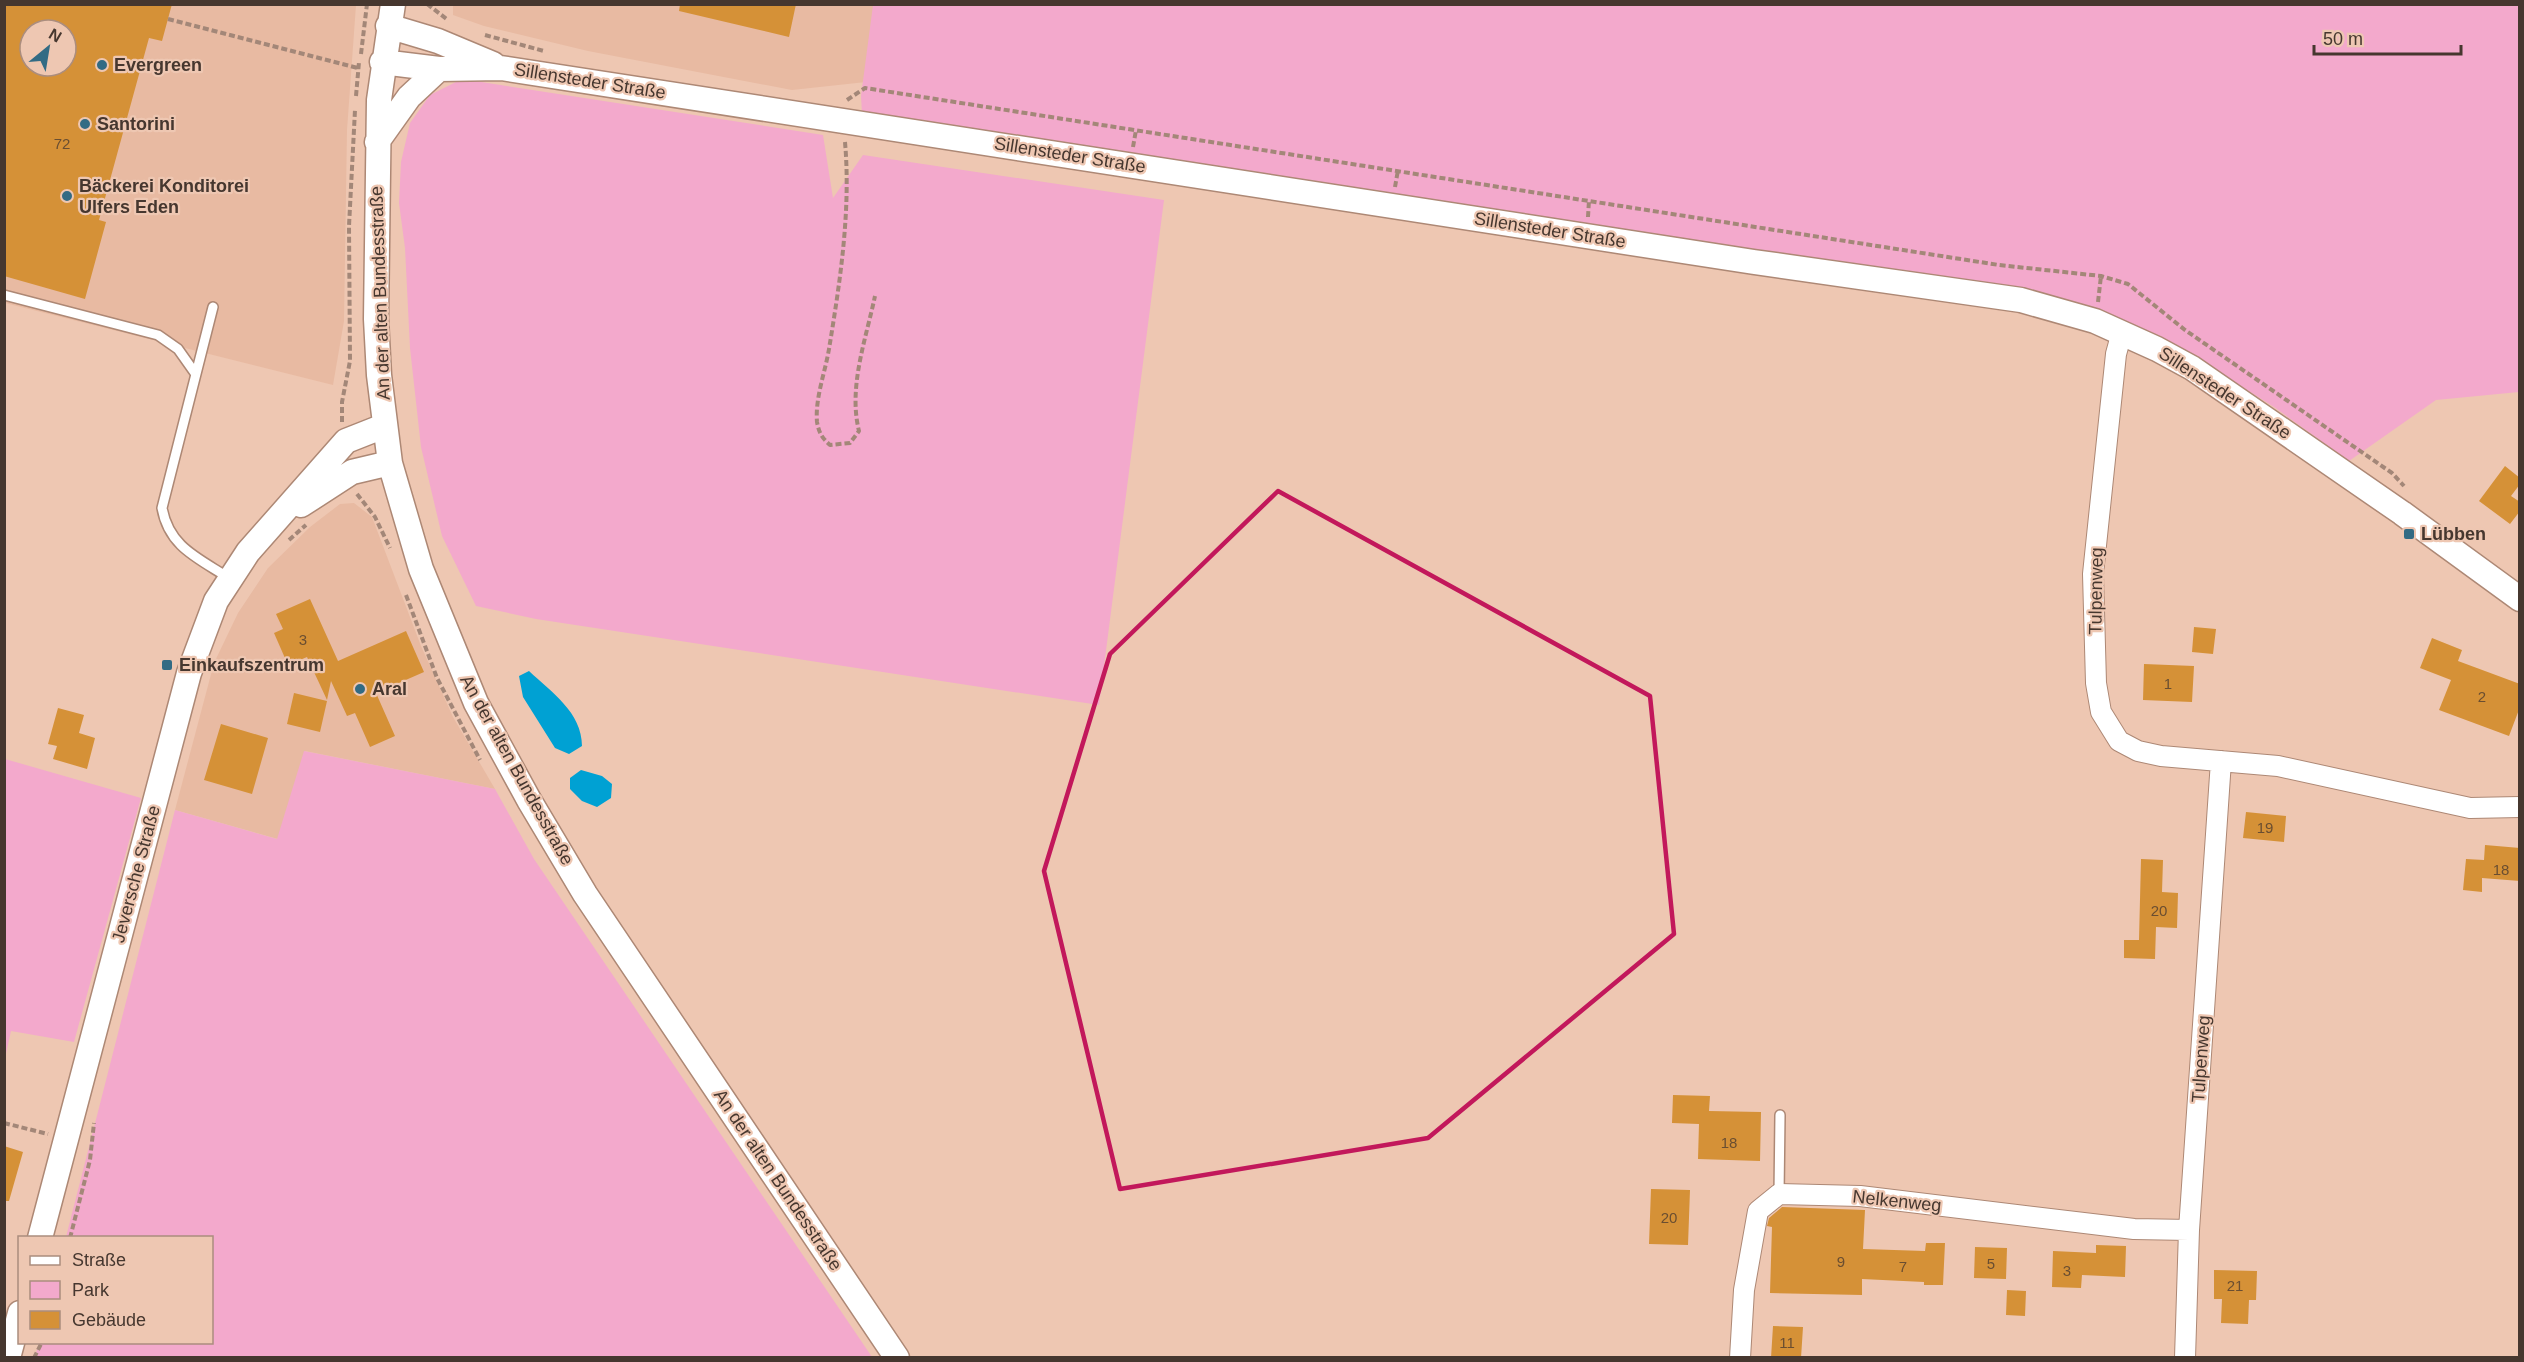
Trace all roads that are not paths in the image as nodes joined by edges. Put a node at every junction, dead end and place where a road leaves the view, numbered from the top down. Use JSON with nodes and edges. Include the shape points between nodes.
{"nodes":[{"id":1,"x":390,"y":15,"type":"edge"},
{"id":2,"x":382,"y":62,"type":"junction"},
{"id":3,"x":501,"y":68,"type":"junction"},
{"id":4,"x":439,"y":69,"type":"junction"},
{"id":5,"x":377,"y":142,"type":"junction"},
{"id":6,"x":4,"y":295,"type":"edge"},
{"id":7,"x":213,"y":308,"type":"dead end"},
{"id":8,"x":2122,"y":332,"type":"junction"},
{"id":9,"x":195,"y":373,"type":"junction"},
{"id":10,"x":384,"y":426,"type":"junction"},
{"id":11,"x":390,"y":463,"type":"junction"},
{"id":12,"x":277,"y":535,"type":"junction"},
{"id":13,"x":229,"y":578,"type":"junction"},
{"id":14,"x":2520,"y":599,"type":"edge"},
{"id":15,"x":2221,"y":761,"type":"junction"},
{"id":16,"x":2520,"y":807,"type":"edge"},
{"id":17,"x":1780,"y":1115,"type":"dead end"},
{"id":18,"x":1779,"y":1194,"type":"junction"},
{"id":19,"x":2189,"y":1230,"type":"junction"},
{"id":20,"x":41,"y":1236,"type":"edge"},
{"id":21,"x":18,"y":1320,"type":"edge"},
{"id":22,"x":8,"y":1358,"type":"edge"},
{"id":23,"x":897,"y":1358,"type":"edge"},
{"id":24,"x":1740,"y":1358,"type":"edge"},
{"id":25,"x":2185,"y":1358,"type":"edge"}],
"edges":[{"from":1,"to":2,"type":"street","name":"An der alten Bundesstraße"},
{"from":1,"to":3,"type":"street","name":"Sillensteder Straße"},
{"from":2,"to":4,"type":"street","name":"Sillensteder Straße"},
{"from":2,"to":5,"type":"street","name":"An der alten Bundesstraße"},
{"from":3,"to":4,"type":"street","name":"Sillensteder Straße"},
{"from":3,"to":8,"type":"street","name":"Sillensteder Straße","via":[[2021,300]]},
{"from":4,"to":5,"type":"street","via":[[409,97]]},
{"from":5,"to":10,"type":"street","name":"An der alten Bundesstraße","via":[[376,319]]},
{"from":6,"to":9,"type":"lane","via":[[158,335],[178,349]]},
{"from":7,"to":9,"type":"lane"},
{"from":8,"to":14,"type":"street","name":"Sillensteder Straße","via":[[2192,368]]},
{"from":8,"to":15,"type":"street","name":"Tulpenweg","via":[[2116,354],[2093,573],[2096,683],[2101,712],[2119,741],[2138,751]]},
{"from":9,"to":13,"type":"lane","via":[[162,508],[174,541]]},
{"from":10,"to":11,"type":"street","name":"An der alten Bundesstraße"},
{"from":10,"to":12,"type":"street","name":"Jeversche Straße","via":[[346,441]]},
{"from":11,"to":12,"type":"street","name":"Jeversche Straße","via":[[350,484]]},
{"from":11,"to":23,"type":"street","name":"An der alten Bundesstraße","via":[[410,535],[452,647],[476,703],[529,800],[585,894]]},
{"from":12,"to":13,"type":"street","name":"Jeversche Straße"},
{"from":13,"to":20,"type":"street","name":"Jeversche Straße","via":[[203,631],[189,673]]},
{"from":15,"to":16,"type":"street","name":"Tulpenweg","via":[[2278,766],[2470,808]]},
{"from":15,"to":19,"type":"street","name":"Tulpenweg"},
{"from":17,"to":18,"type":"lane"},
{"from":18,"to":19,"type":"street","name":"Nelkenweg","via":[[1860,1196],[2134,1229]]},
{"from":18,"to":24,"type":"street","via":[[1758,1211],[1744,1290]]},
{"from":19,"to":25,"type":"street","name":"Tulpenweg"},
{"from":21,"to":22,"type":"street"}]}
